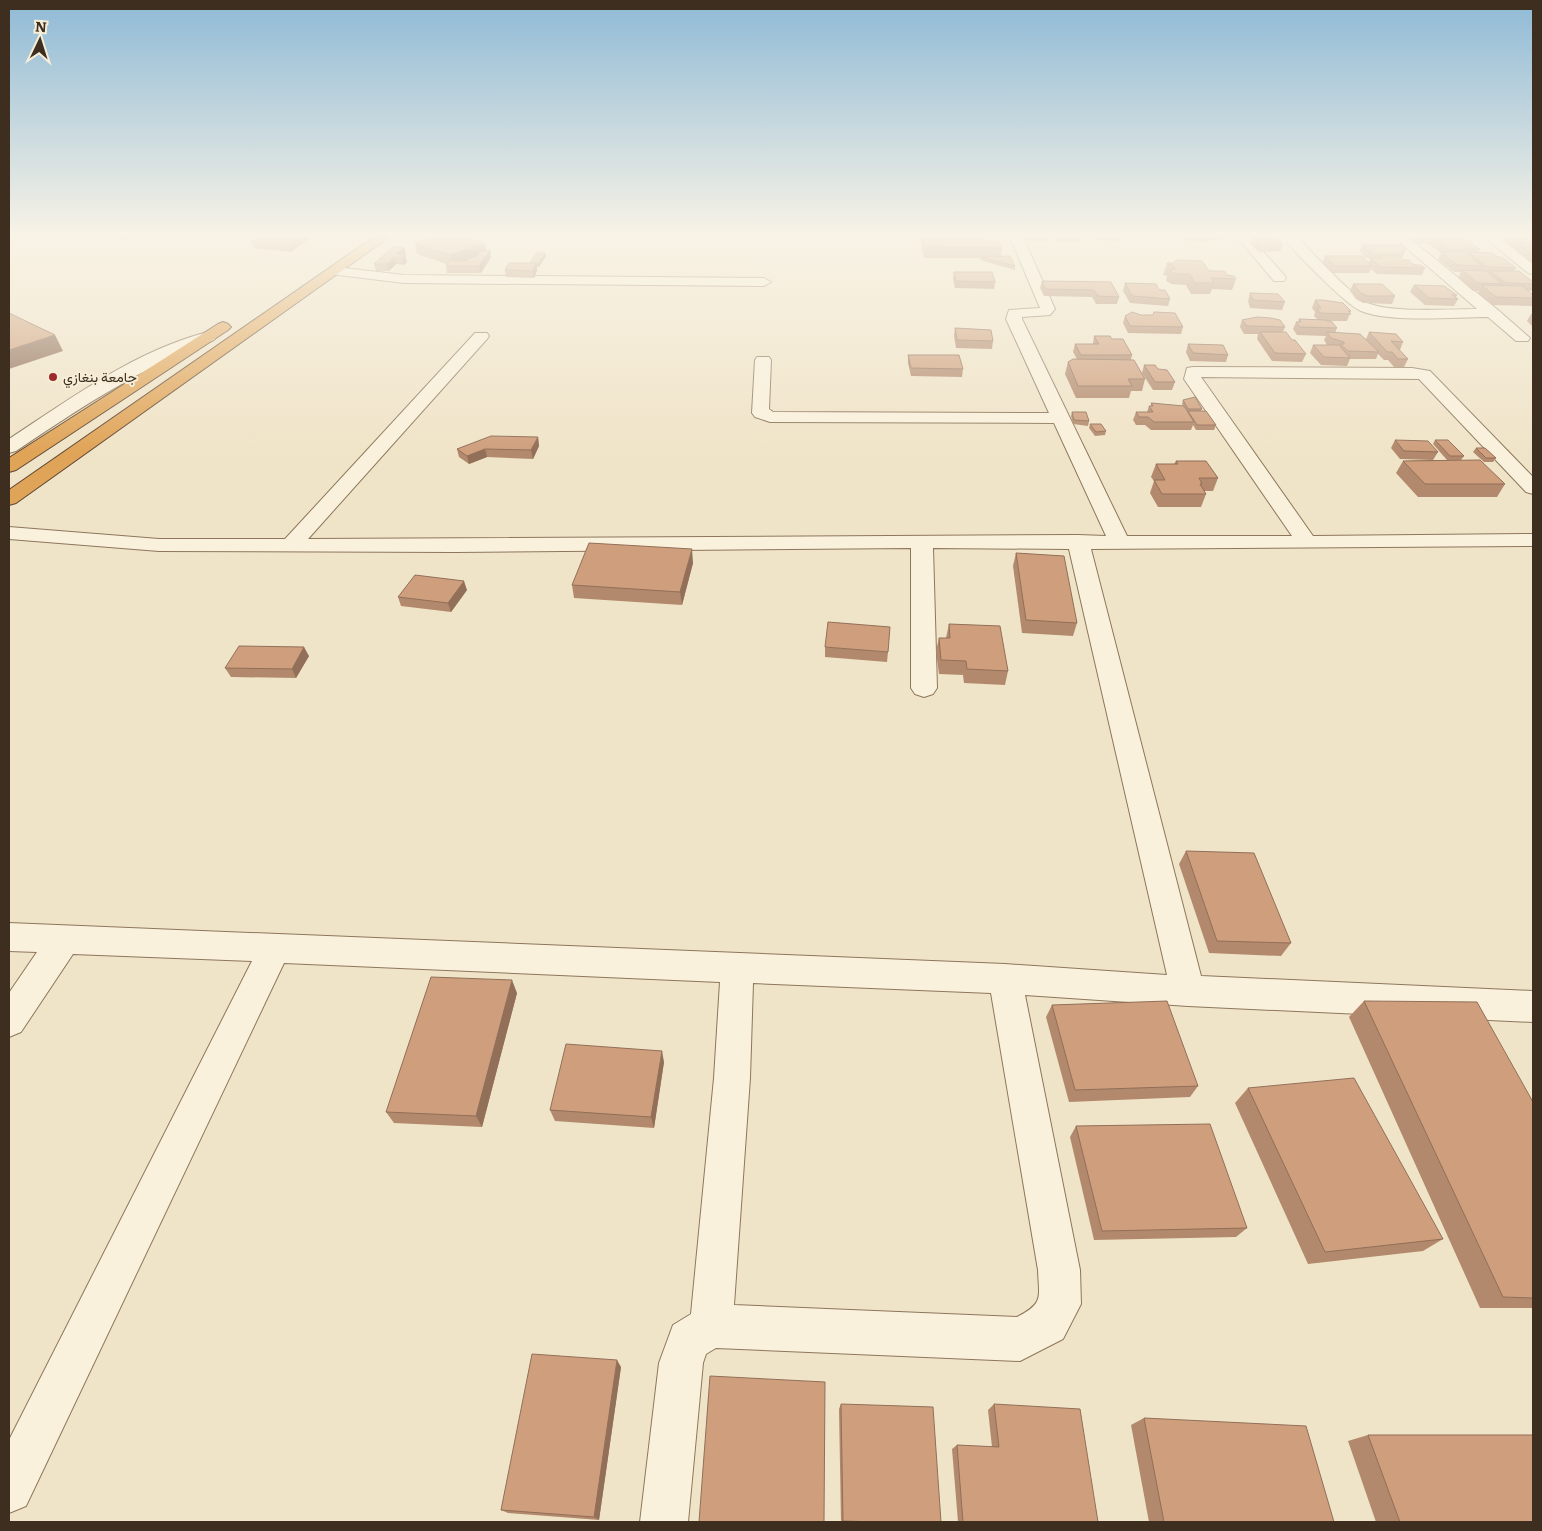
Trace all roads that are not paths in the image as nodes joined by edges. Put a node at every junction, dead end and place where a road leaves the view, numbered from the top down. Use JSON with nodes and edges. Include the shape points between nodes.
{"nodes":[{"id":1,"x":281,"y":308,"type":"edge"},
{"id":2,"x":1048,"y":308,"type":"edge"},
{"id":3,"x":1368,"y":308,"type":"edge"},
{"id":4,"x":1487,"y":308,"type":"edge"},
{"id":5,"x":1493,"y":313,"type":"junction"},
{"id":6,"x":232,"y":321,"type":"dead end"},
{"id":7,"x":480,"y":336,"type":"dead end"},
{"id":8,"x":208,"y":337,"type":"junction"},
{"id":9,"x":1522,"y":338,"type":"dead end"},
{"id":10,"x":763,"y":360,"type":"dead end"},
{"id":11,"x":1060,"y":418,"type":"junction"},
{"id":12,"x":9,"y":448,"type":"edge"},
{"id":13,"x":9,"y":466,"type":"edge"},
{"id":14,"x":1533,"y":488,"type":"edge"},
{"id":15,"x":9,"y":499,"type":"edge"},
{"id":16,"x":9,"y":533,"type":"edge"},
{"id":17,"x":1533,"y":540,"type":"edge"},
{"id":18,"x":1078,"y":541,"type":"junction"},
{"id":19,"x":922,"y":542,"type":"junction"},
{"id":20,"x":1119,"y":542,"type":"junction"},
{"id":21,"x":1307,"y":542,"type":"junction"},
{"id":22,"x":291,"y":546,"type":"junction"},
{"id":23,"x":924,"y":688,"type":"dead end"},
{"id":24,"x":9,"y":937,"type":"edge"},
{"id":25,"x":65,"y":939,"type":"junction"},
{"id":26,"x":275,"y":948,"type":"junction"},
{"id":27,"x":737,"y":968,"type":"junction"},
{"id":28,"x":1005,"y":979,"type":"junction"},
{"id":29,"x":1188,"y":991,"type":"junction"},
{"id":30,"x":1533,"y":1007,"type":"edge"},
{"id":31,"x":9,"y":1021,"type":"edge"},
{"id":32,"x":711,"y":1326,"type":"junction"},
{"id":33,"x":9,"y":1489,"type":"edge"},
{"id":34,"x":664,"y":1522,"type":"edge"}],
"edges":[{"from":1,"to":15,"type":"highway"},
{"from":2,"to":11,"type":"street","via":[[1045,312],[1015,313],[1013,316]]},
{"from":3,"to":5,"type":"street","via":[[1396,313]]},
{"from":4,"to":5,"type":"street"},
{"from":5,"to":9,"type":"street"},
{"from":6,"to":8,"type":"highway"},
{"from":7,"to":22,"type":"street"},
{"from":8,"to":12,"type":"street","via":[[130,371]]},
{"from":8,"to":13,"type":"highway"},
{"from":10,"to":11,"type":"street","via":[[760,409],[770,417]]},
{"from":11,"to":20,"type":"street"},
{"from":14,"to":21,"type":"street","via":[[1424,375],[1193,372],[1194,382]]},
{"from":16,"to":22,"type":"street","via":[[159,545]]},
{"from":17,"to":21,"type":"street"},
{"from":18,"to":19,"type":"street"},
{"from":18,"to":20,"type":"street"},
{"from":18,"to":29,"type":"street"},
{"from":19,"to":22,"type":"street"},
{"from":19,"to":23,"type":"street"},
{"from":20,"to":21,"type":"street"},
{"from":24,"to":25,"type":"street"},
{"from":25,"to":26,"type":"street"},
{"from":25,"to":31,"type":"street"},
{"from":26,"to":27,"type":"street"},
{"from":26,"to":33,"type":"street"},
{"from":27,"to":28,"type":"street"},
{"from":27,"to":32,"type":"street","via":[[732,1078]]},
{"from":28,"to":29,"type":"street"},
{"from":28,"to":32,"type":"street","via":[[1058,1270],[1060,1304],[1048,1324],[1020,1339]]},
{"from":29,"to":30,"type":"street"},
{"from":32,"to":34,"type":"street","via":[[688,1340],[681,1362]]}]}
